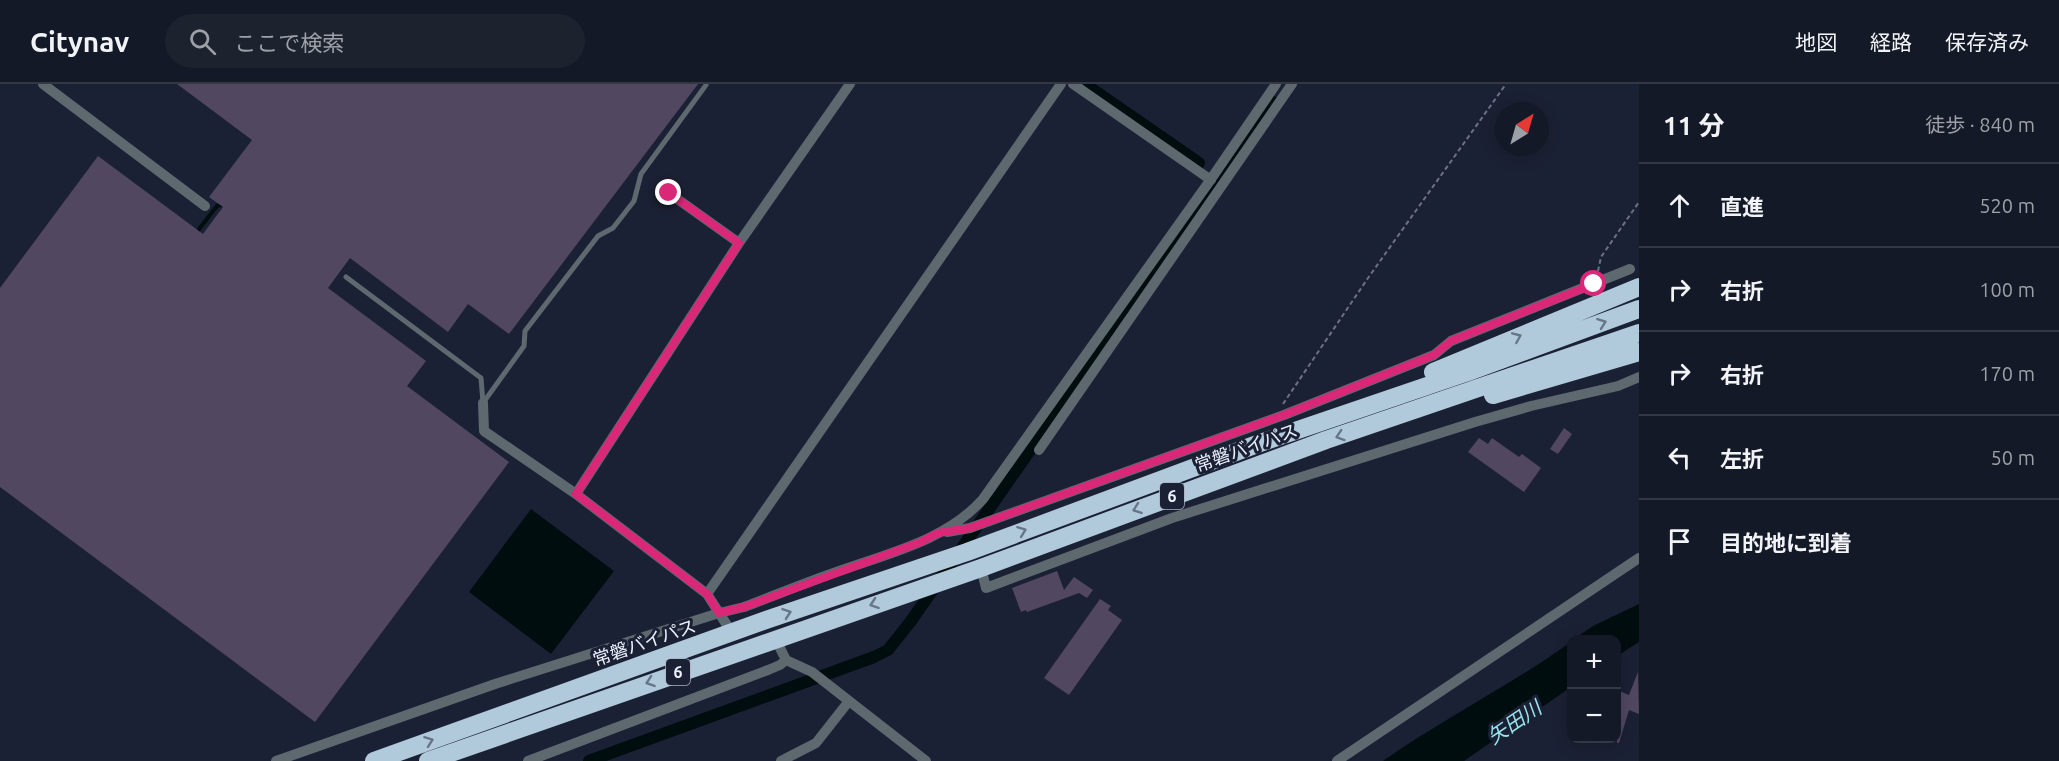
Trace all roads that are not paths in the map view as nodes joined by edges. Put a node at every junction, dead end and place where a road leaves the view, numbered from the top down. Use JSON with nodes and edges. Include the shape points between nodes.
{"nodes":[{"id":1,"x":44,"y":84,"type":"edge"},
{"id":2,"x":706,"y":84,"type":"edge"},
{"id":3,"x":850,"y":84,"type":"edge"},
{"id":4,"x":1061,"y":84,"type":"edge"},
{"id":5,"x":1073,"y":84,"type":"edge"},
{"id":6,"x":1276,"y":84,"type":"edge"},
{"id":7,"x":1292,"y":84,"type":"edge"},
{"id":8,"x":1217,"y":170,"type":"junction"},
{"id":9,"x":1227,"y":177,"type":"junction"},
{"id":10,"x":1211,"y":180,"type":"junction"},
{"id":11,"x":669,"y":193,"type":"dead end"},
{"id":12,"x":205,"y":206,"type":"dead end"},
{"id":13,"x":739,"y":243,"type":"junction"},
{"id":14,"x":1630,"y":268,"type":"dead end"},
{"id":15,"x":346,"y":277,"type":"dead end"},
{"id":16,"x":1639,"y":287,"type":"edge"},
{"id":17,"x":1639,"y":309,"type":"edge"},
{"id":18,"x":1639,"y":333,"type":"edge"},
{"id":19,"x":1639,"y":352,"type":"edge"},
{"id":20,"x":1466,"y":365,"type":"junction"},
{"id":21,"x":1639,"y":377,"type":"edge"},
{"id":22,"x":1476,"y":394,"type":"junction"},
{"id":23,"x":483,"y":403,"type":"junction"},
{"id":24,"x":1039,"y":450,"type":"dead end"},
{"id":25,"x":576,"y":494,"type":"junction"},
{"id":26,"x":938,"y":533,"type":"junction"},
{"id":27,"x":1639,"y":558,"type":"edge"},
{"id":28,"x":981,"y":568,"type":"junction"},
{"id":29,"x":707,"y":594,"type":"junction"},
{"id":30,"x":719,"y":613,"type":"junction"},
{"id":31,"x":732,"y":633,"type":"junction"},
{"id":32,"x":775,"y":638,"type":"junction"},
{"id":33,"x":786,"y":660,"type":"junction"},
{"id":34,"x":849,"y":701,"type":"junction"},
{"id":35,"x":276,"y":761,"type":"edge"},
{"id":36,"x":374,"y":761,"type":"edge"},
{"id":37,"x":428,"y":761,"type":"edge"},
{"id":38,"x":528,"y":761,"type":"edge"},
{"id":39,"x":781,"y":761,"type":"edge"},
{"id":40,"x":926,"y":761,"type":"edge"},
{"id":41,"x":1337,"y":761,"type":"edge"}],
"edges":[{"from":1,"to":12,"type":"street"},
{"from":2,"to":23,"type":"lane","via":[[641,174],[634,201],[613,228],[598,236],[525,331],[524,346]]},
{"from":3,"to":13,"type":"street"},
{"from":4,"to":29,"type":"street"},
{"from":5,"to":10,"type":"street"},
{"from":6,"to":8,"type":"street"},
{"from":7,"to":9,"type":"street"},
{"from":8,"to":9,"type":"street"},
{"from":8,"to":10,"type":"street"},
{"from":9,"to":24,"type":"street"},
{"from":10,"to":26,"type":"street","via":[[983,499],[967,516]]},
{"from":11,"to":13,"type":"street"},
{"from":13,"to":25,"type":"street"},
{"from":14,"to":26,"type":"street","via":[[1451,341],[1434,355],[1284,415],[970,528]]},
{"from":15,"to":23,"type":"lane","via":[[481,378]]},
{"from":20,"to":16,"type":"highway","number":"6","one_way":true},
{"from":20,"to":17,"type":"highway","number":"6","one_way":true},
{"from":18,"to":22,"type":"highway","name":"常磐バイパス","number":"6"},
{"from":19,"to":22,"type":"highway","number":"6"},
{"from":31,"to":20,"type":"highway","name":"常磐バイパス","number":"6","one_way":true,"via":[[1377,403]]},
{"from":21,"to":28,"type":"street","via":[[1618,386],[1475,422],[1172,518],[986,588]]},
{"from":22,"to":28,"type":"highway","name":"常磐バイパス","number":"6","one_way":true,"via":[[1315,444]]},
{"from":23,"to":25,"type":"street","via":[[484,431]]},
{"from":25,"to":29,"type":"street"},
{"from":26,"to":30,"type":"street"},
{"from":27,"to":41,"type":"street"},
{"from":28,"to":32,"type":"highway","name":"常磐バイパス","number":"6","one_way":true},
{"from":29,"to":30,"type":"street"},
{"from":30,"to":31,"type":"street"},
{"from":30,"to":35,"type":"street","via":[[495,684]]},
{"from":36,"to":31,"type":"highway","name":"常磐バイパス","number":"6","one_way":true},
{"from":32,"to":33,"type":"street"},
{"from":32,"to":37,"type":"highway","name":"常磐バイパス","number":"6","one_way":true},
{"from":33,"to":34,"type":"street","via":[[812,672]]},
{"from":33,"to":38,"type":"street","via":[[774,668]]},
{"from":34,"to":39,"type":"street","via":[[816,743]]},
{"from":34,"to":40,"type":"street"}]}
